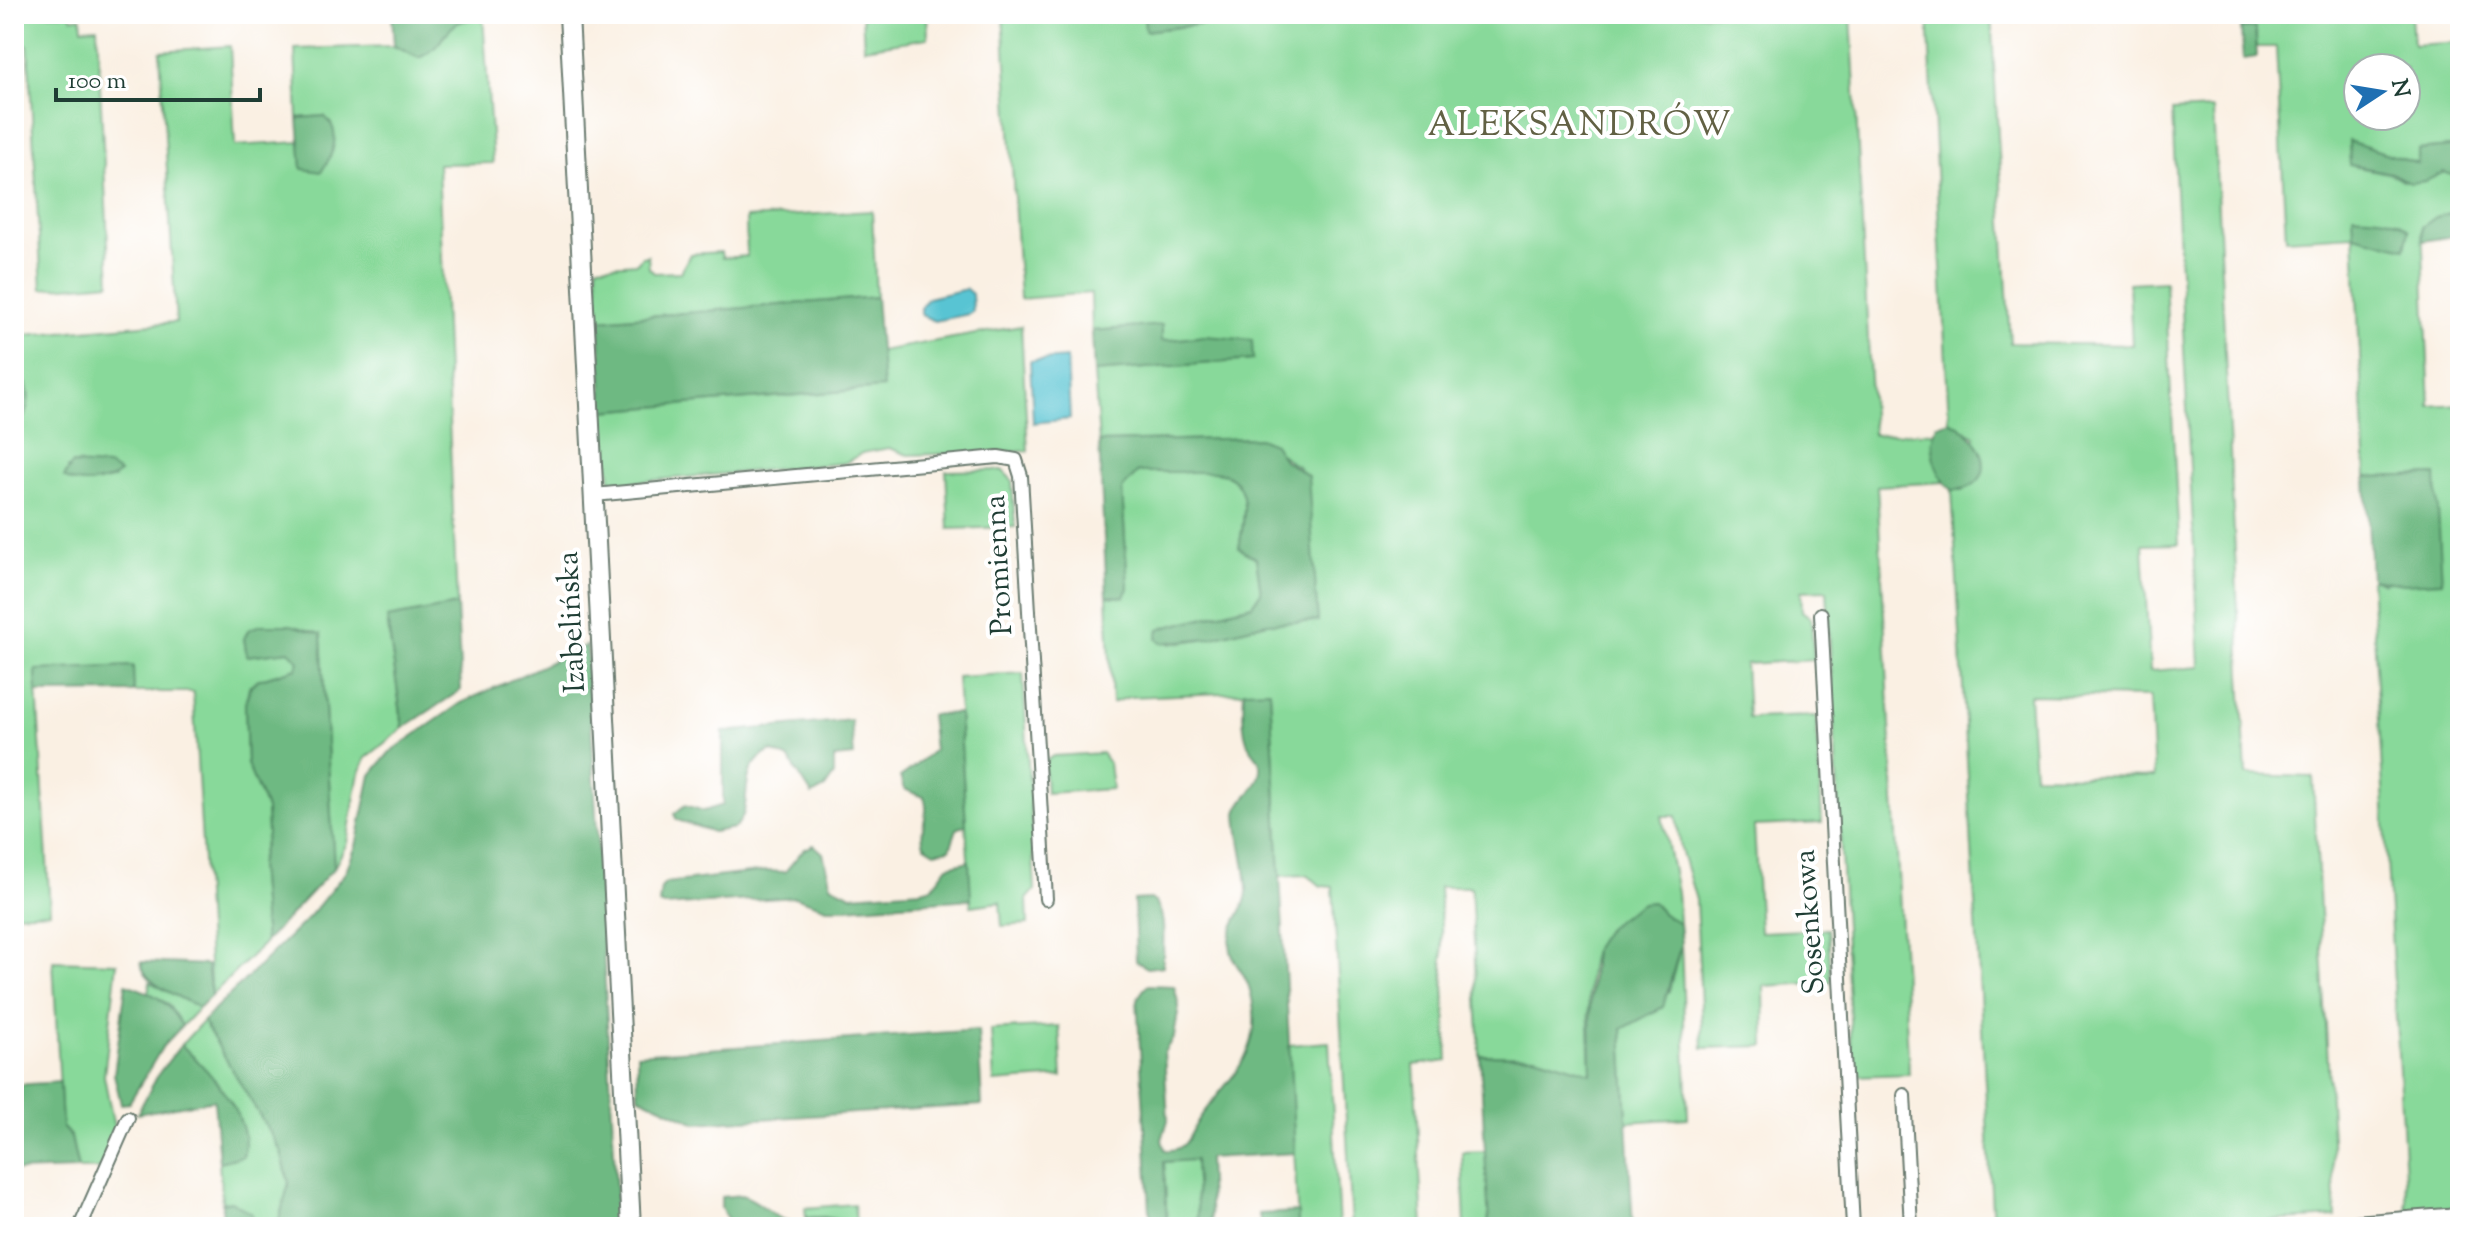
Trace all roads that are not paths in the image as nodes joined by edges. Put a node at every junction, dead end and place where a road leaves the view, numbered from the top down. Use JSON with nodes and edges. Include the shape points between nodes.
{"nodes":[{"id":1,"x":569,"y":14,"type":"edge"},
{"id":2,"x":594,"y":495,"type":"junction"},
{"id":3,"x":1821,"y":614,"type":"dead end"},
{"id":4,"x":1046,"y":899,"type":"dead end"},
{"id":5,"x":1904,"y":1095,"type":"dead end"},
{"id":6,"x":128,"y":1118,"type":"dead end"},
{"id":7,"x":2460,"y":1217,"type":"edge"},
{"id":8,"x":80,"y":1227,"type":"edge"},
{"id":9,"x":631,"y":1227,"type":"edge"},
{"id":10,"x":1853,"y":1227,"type":"edge"},
{"id":11,"x":1911,"y":1227,"type":"edge"},
{"id":12,"x":2328,"y":1227,"type":"edge"}],
"edges":[{"from":1,"to":2,"type":"street","name":"Izabelińska"},
{"from":2,"to":4,"type":"street","name":"Promienna","via":[[998,457],[1016,460]]},
{"from":2,"to":9,"type":"street","name":"Izabelińska"},
{"from":3,"to":10,"type":"street","name":"Sosenkowa"},
{"from":5,"to":11,"type":"street"},
{"from":6,"to":8,"type":"street"},
{"from":7,"to":12,"type":"street"}]}
